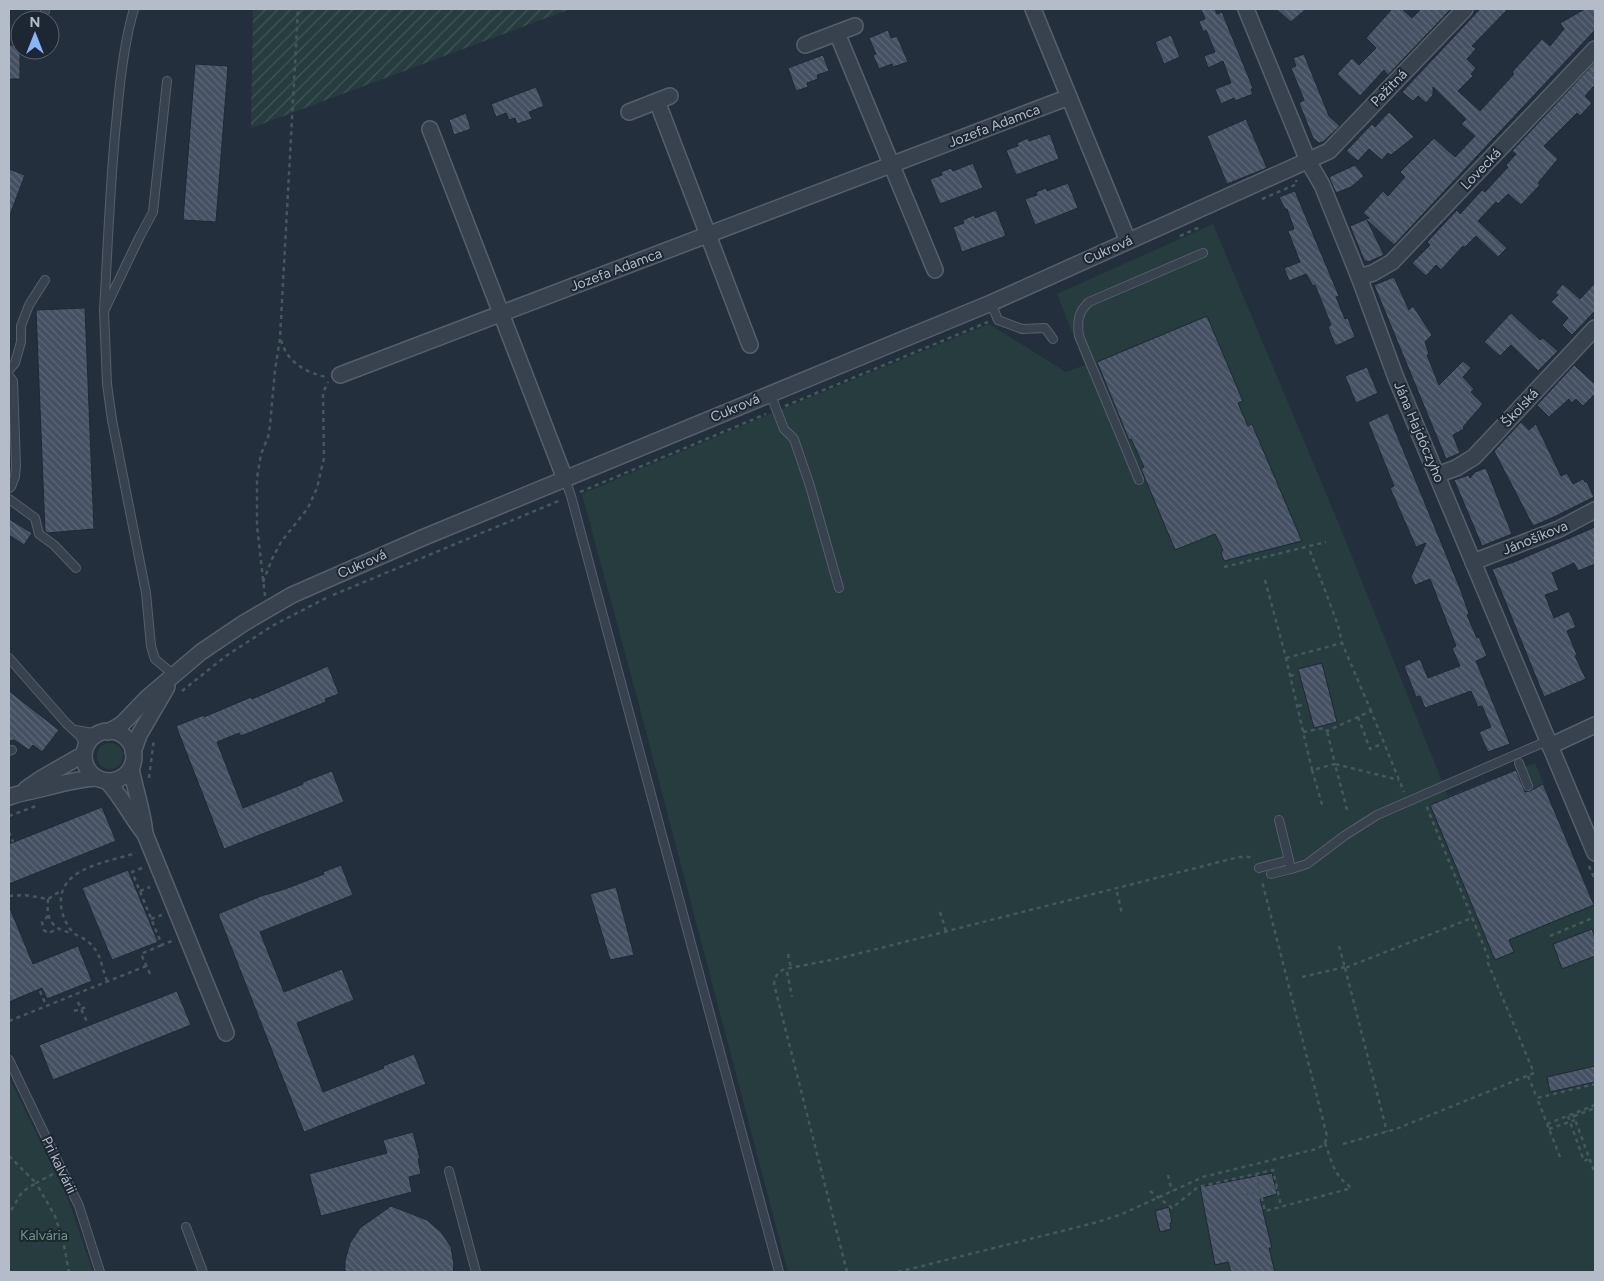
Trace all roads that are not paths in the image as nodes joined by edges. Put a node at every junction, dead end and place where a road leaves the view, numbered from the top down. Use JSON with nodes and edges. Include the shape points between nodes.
{"nodes":[{"id":1,"x":134,"y":9,"type":"edge"},
{"id":2,"x":1033,"y":9,"type":"edge"},
{"id":3,"x":1246,"y":9,"type":"edge"},
{"id":4,"x":1465,"y":9,"type":"edge"},
{"id":5,"x":856,"y":26,"type":"dead end"},
{"id":6,"x":837,"y":33,"type":"junction"},
{"id":7,"x":805,"y":45,"type":"dead end"},
{"id":8,"x":1595,"y":49,"type":"edge"},
{"id":9,"x":168,"y":81,"type":"dead end"},
{"id":10,"x":1069,"y":97,"type":"junction"},
{"id":11,"x":629,"y":112,"type":"dead end"},
{"id":12,"x":430,"y":130,"type":"dead end"},
{"id":13,"x":1308,"y":161,"type":"junction"},
{"id":14,"x":892,"y":165,"type":"junction"},
{"id":15,"x":708,"y":235,"type":"junction"},
{"id":16,"x":1128,"y":241,"type":"junction"},
{"id":17,"x":1203,"y":252,"type":"dead end"},
{"id":18,"x":935,"y":270,"type":"dead end"},
{"id":19,"x":1359,"y":277,"type":"junction"},
{"id":20,"x":45,"y":280,"type":"dead end"},
{"id":21,"x":991,"y":303,"type":"junction"},
{"id":22,"x":104,"y":311,"type":"junction"},
{"id":23,"x":501,"y":314,"type":"junction"},
{"id":24,"x":1595,"y":328,"type":"edge"},
{"id":25,"x":1053,"y":339,"type":"dead end"},
{"id":26,"x":750,"y":345,"type":"dead end"},
{"id":27,"x":9,"y":370,"type":"edge"},
{"id":28,"x":340,"y":375,"type":"dead end"},
{"id":29,"x":9,"y":376,"type":"edge"},
{"id":30,"x":770,"y":393,"type":"junction"},
{"id":31,"x":1437,"y":475,"type":"junction"},
{"id":32,"x":565,"y":479,"type":"junction"},
{"id":33,"x":1139,"y":480,"type":"dead end"},
{"id":34,"x":9,"y":488,"type":"edge"},
{"id":35,"x":9,"y":499,"type":"edge"},
{"id":36,"x":1595,"y":510,"type":"edge"},
{"id":37,"x":1473,"y":562,"type":"junction"},
{"id":38,"x":76,"y":568,"type":"dead end"},
{"id":39,"x":839,"y":588,"type":"dead end"},
{"id":40,"x":9,"y":658,"type":"edge"},
{"id":41,"x":174,"y":675,"type":"junction"},
{"id":42,"x":1595,"y":725,"type":"edge"},
{"id":43,"x":75,"y":730,"type":"junction"},
{"id":44,"x":103,"y":733,"type":"junction"},
{"id":45,"x":1549,"y":744,"type":"junction"},
{"id":46,"x":85,"y":751,"type":"junction"},
{"id":47,"x":134,"y":752,"type":"junction"},
{"id":48,"x":1519,"y":763,"type":"dead end"},
{"id":49,"x":131,"y":768,"type":"junction"},
{"id":50,"x":101,"y":780,"type":"junction"},
{"id":51,"x":1528,"y":786,"type":"dead end"},
{"id":52,"x":16,"y":794,"type":"edge"},
{"id":53,"x":1278,"y":820,"type":"dead end"},
{"id":54,"x":146,"y":834,"type":"junction"},
{"id":55,"x":1595,"y":853,"type":"edge"},
{"id":56,"x":1289,"y":860,"type":"junction"},
{"id":57,"x":1259,"y":868,"type":"road end"},
{"id":58,"x":1292,"y":869,"type":"junction"},
{"id":59,"x":1271,"y":874,"type":"dead end"},
{"id":60,"x":226,"y":1033,"type":"dead end"},
{"id":61,"x":9,"y":1060,"type":"edge"},
{"id":62,"x":449,"y":1171,"type":"dead end"},
{"id":63,"x":186,"y":1227,"type":"dead end"},
{"id":64,"x":100,"y":1272,"type":"edge"},
{"id":65,"x":203,"y":1272,"type":"edge"},
{"id":66,"x":476,"y":1272,"type":"edge"},
{"id":67,"x":779,"y":1272,"type":"edge"}],
"edges":[{"from":1,"to":22,"type":"lane","via":[[121,76]]},
{"from":2,"to":10,"type":"street"},
{"from":3,"to":13,"type":"street","name":"Jána Hajdóczyho"},
{"from":4,"to":13,"type":"street","name":"Pažitná","via":[[1329,151]]},
{"from":5,"to":6,"type":"street"},
{"from":6,"to":7,"type":"street"},
{"from":6,"to":14,"type":"street"},
{"from":8,"to":19,"type":"street","name":"Lovecká","via":[[1392,262]]},
{"from":9,"to":22,"type":"lane","via":[[153,212]]},
{"from":10,"to":14,"type":"street","name":"Jozefa Adamca"},
{"from":10,"to":16,"type":"street"},
{"from":11,"to":15,"type":"street","via":[[663,99]]},
{"from":12,"to":23,"type":"street"},
{"from":13,"to":16,"type":"street","name":"Cukrová"},
{"from":13,"to":19,"type":"street","name":"Jána Hajdóczyho","via":[[1322,184]]},
{"from":14,"to":15,"type":"street","name":"Jozefa Adamca"},
{"from":14,"to":18,"type":"street"},
{"from":15,"to":23,"type":"street","name":"Jozefa Adamca"},
{"from":15,"to":26,"type":"street"},
{"from":16,"to":21,"type":"street","name":"Cukrová"},
{"from":17,"to":33,"type":"lane","via":[[1089,302],[1078,316],[1079,336]]},
{"from":19,"to":31,"type":"street","name":"Jána Hajdóczyho","via":[[1396,378]]},
{"from":20,"to":27,"type":"lane","via":[[29,305],[21,326],[21,342],[15,363]]},
{"from":21,"to":25,"type":"lane","via":[[998,320],[1022,329],[1045,328]]},
{"from":21,"to":30,"type":"street","name":"Cukrová"},
{"from":22,"to":41,"type":"lane","via":[[106,384],[146,592],[151,646],[155,659]]},
{"from":23,"to":28,"type":"street","name":"Jozefa Adamca"},
{"from":23,"to":32,"type":"street"},
{"from":24,"to":31,"type":"street","name":"Školská","via":[[1474,457]]},
{"from":29,"to":34,"type":"lane","via":[[13,381],[16,466]]},
{"from":30,"to":32,"type":"street","name":"Cukrová"},
{"from":30,"to":39,"type":"lane","via":[[784,428],[794,439]]},
{"from":31,"to":37,"type":"street","name":"Jána Hajdóczyho"},
{"from":32,"to":41,"type":"street","name":"Cukrová","via":[[292,595],[201,652]]},
{"from":32,"to":67,"type":"lane"},
{"from":35,"to":38,"type":"lane","via":[[35,518],[39,534]]},
{"from":36,"to":37,"type":"street","name":"Jánošíkova","via":[[1559,529]]},
{"from":37,"to":45,"type":"street","name":"Jána Hajdóczyho"},
{"from":40,"to":43,"type":"lane"},
{"from":41,"to":44,"type":"street","name":"Cukrová","via":[[122,724]]},
{"from":41,"to":47,"type":"street","name":"Cukrová","via":[[139,735]]},
{"from":42,"to":45,"type":"street"},
{"from":43,"to":44,"type":"lane"},
{"from":43,"to":46,"type":"lane"},
{"from":44,"to":46,"type":"street","via":[[90,741]]},
{"from":44,"to":47,"type":"street","via":[[122,735]]},
{"from":45,"to":55,"type":"street","name":"Jána Hajdóczyho"},
{"from":45,"to":58,"type":"lane","via":[[1377,815],[1307,864]]},
{"from":46,"to":50,"type":"street","via":[[89,771]]},
{"from":46,"to":52,"type":"street"},
{"from":47,"to":49,"type":"street"},
{"from":48,"to":51,"type":"lane"},
{"from":49,"to":50,"type":"street","via":[[124,777],[113,781]]},
{"from":49,"to":54,"type":"street"},
{"from":50,"to":52,"type":"street","via":[[83,779]]},
{"from":50,"to":54,"type":"street","via":[[116,790]]},
{"from":53,"to":56,"type":"lane"},
{"from":54,"to":60,"type":"street"},
{"from":56,"to":57,"type":"lane"},
{"from":56,"to":58,"type":"lane"},
{"from":58,"to":59,"type":"lane"},
{"from":61,"to":64,"type":"lane","name":"Pri kalvárii","via":[[83,1215]]},
{"from":62,"to":66,"type":"lane"},
{"from":63,"to":65,"type":"lane"}]}
